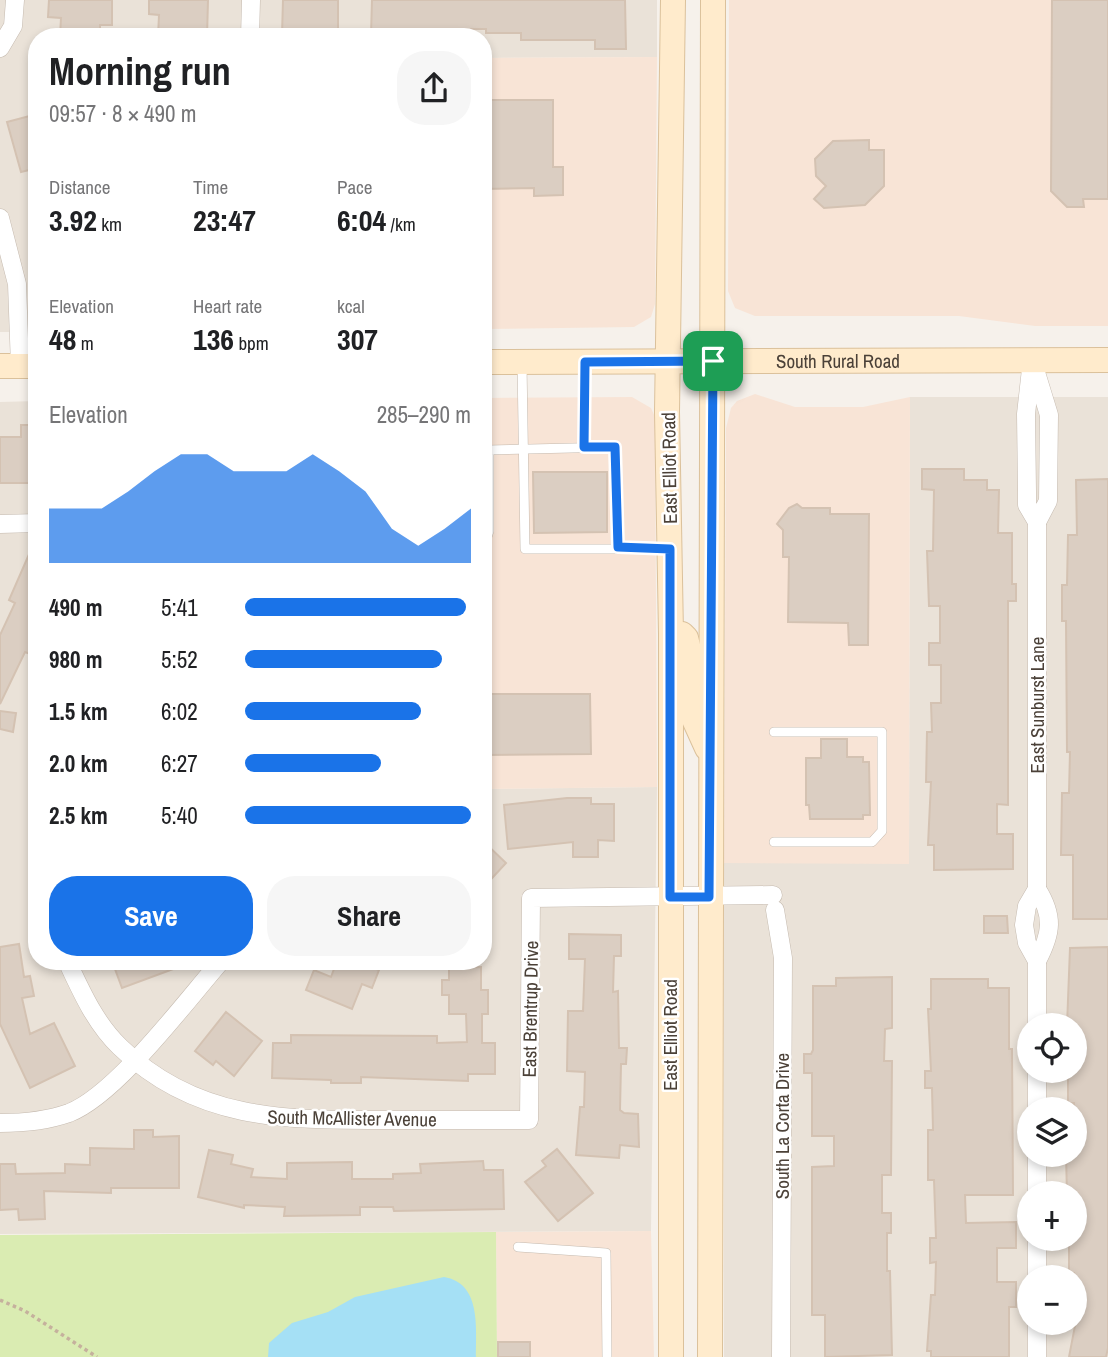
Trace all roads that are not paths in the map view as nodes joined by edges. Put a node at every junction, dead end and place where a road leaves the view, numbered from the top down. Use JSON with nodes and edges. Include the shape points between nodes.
{"nodes":[{"id":1,"x":15,"y":0,"type":"edge"},
{"id":2,"x":251,"y":0,"type":"edge"},
{"id":3,"x":673,"y":0,"type":"edge"},
{"id":4,"x":713,"y":0,"type":"edge"},
{"id":5,"x":250,"y":28,"type":"edge"},
{"id":6,"x":0,"y":48,"type":"edge"},
{"id":7,"x":0,"y":218,"type":"edge"},
{"id":8,"x":1032,"y":360,"type":"junction"},
{"id":9,"x":1108,"y":360,"type":"edge"},
{"id":10,"x":669,"y":361,"type":"junction"},
{"id":11,"x":713,"y":361,"type":"junction"},
{"id":12,"x":492,"y":362,"type":"edge"},
{"id":13,"x":522,"y":362,"type":"junction"},
{"id":14,"x":585,"y":362,"type":"junction"},
{"id":15,"x":19,"y":366,"type":"edge"},
{"id":16,"x":523,"y":447,"type":"junction"},
{"id":17,"x":584,"y":447,"type":"junction"},
{"id":18,"x":492,"y":450,"type":"edge"},
{"id":19,"x":28,"y":523,"type":"edge"},
{"id":20,"x":0,"y":524,"type":"edge"},
{"id":21,"x":618,"y":547,"type":"junction"},
{"id":22,"x":670,"y":549,"type":"junction"},
{"id":23,"x":671,"y":634,"type":"junction"},
{"id":24,"x":774,"y":732,"type":"dead end"},
{"id":25,"x":710,"y":755,"type":"junction"},
{"id":26,"x":774,"y":842,"type":"dead end"},
{"id":27,"x":1037,"y":888,"type":"junction"},
{"id":28,"x":670,"y":897,"type":"junction"},
{"id":29,"x":709,"y":897,"type":"junction"},
{"id":30,"x":1037,"y":961,"type":"junction"},
{"id":31,"x":71,"y":970,"type":"edge"},
{"id":32,"x":213,"y":970,"type":"edge"},
{"id":33,"x":1037,"y":1013,"type":"edge"},
{"id":34,"x":135,"y":1059,"type":"junction"},
{"id":35,"x":529,"y":1120,"type":"joint"},
{"id":36,"x":0,"y":1123,"type":"edge"},
{"id":37,"x":518,"y":1247,"type":"dead end"},
{"id":38,"x":1037,"y":1335,"type":"edge"},
{"id":39,"x":607,"y":1357,"type":"edge"},
{"id":40,"x":671,"y":1357,"type":"edge"},
{"id":41,"x":710,"y":1357,"type":"edge"},
{"id":42,"x":781,"y":1357,"type":"edge"},
{"id":43,"x":1037,"y":1357,"type":"edge"}],
"edges":[{"from":1,"to":6,"type":"street","via":[[13,26]]},
{"from":2,"to":5,"type":"street"},
{"from":3,"to":10,"type":"main road","name":"East Elliot Road"},
{"from":4,"to":11,"type":"main road","name":"East Elliot Road"},
{"from":7,"to":15,"type":"street","via":[[17,284]]},
{"from":8,"to":9,"type":"main road","name":"South Rural Road"},
{"from":8,"to":11,"type":"main road","name":"South Rural Road"},
{"from":8,"to":27,"type":"street","name":"East Sunburst Lane","via":[[1049,415],[1048,500],[1037,522]]},
{"from":10,"to":11,"type":"main road","name":"South Rural Road"},
{"from":10,"to":14,"type":"main road","name":"South Rural Road"},
{"from":10,"to":22,"type":"main road","name":"East Elliot Road"},
{"from":11,"to":25,"type":"main road","name":"East Elliot Road"},
{"from":12,"to":13,"type":"main road","name":"South Rural Road"},
{"from":13,"to":14,"type":"main road","name":"South Rural Road"},
{"from":13,"to":16,"type":"lane"},
{"from":14,"to":17,"type":"lane"},
{"from":16,"to":17,"type":"lane"},
{"from":16,"to":18,"type":"lane"},
{"from":16,"to":21,"type":"lane","via":[[525,549]]},
{"from":17,"to":21,"type":"lane","via":[[615,447]]},
{"from":19,"to":20,"type":"street"},
{"from":21,"to":22,"type":"lane"},
{"from":22,"to":23,"type":"main road","name":"East Elliot Road"},
{"from":23,"to":25,"type":"main road","via":[[682,634],[689,646],[692,715]]},
{"from":23,"to":28,"type":"main road","name":"East Elliot Road"},
{"from":24,"to":26,"type":"lane","via":[[882,732],[882,831],[872,842]]},
{"from":25,"to":29,"type":"main road","name":"East Elliot Road"},
{"from":27,"to":30,"type":"street","name":"East Sunburst Lane","via":[[1024,925]]},
{"from":27,"to":30,"type":"street","name":"East Sunburst Lane","via":[[1052,923]]},
{"from":28,"to":29,"type":"street"},
{"from":28,"to":35,"type":"street","name":"East Brentrup Drive","via":[[531,898]]},
{"from":28,"to":40,"type":"main road","name":"East Elliot Road"},
{"from":29,"to":41,"type":"main road","name":"East Elliot Road"},
{"from":29,"to":42,"type":"street","name":"South La Corta Drive","via":[[774,903],[783,958]]},
{"from":30,"to":33,"type":"street","name":"East Sunburst Lane"},
{"from":31,"to":34,"type":"street","name":"South McAllister Avenue","via":[[86,1004]]},
{"from":32,"to":34,"type":"street"},
{"from":34,"to":35,"type":"street","name":"South McAllister Avenue","via":[[188,1094],[257,1115],[291,1120]]},
{"from":34,"to":36,"type":"street","via":[[104,1092],[72,1112],[35,1123]]},
{"from":37,"to":39,"type":"lane","via":[[606,1253]]},
{"from":38,"to":43,"type":"street"}]}
